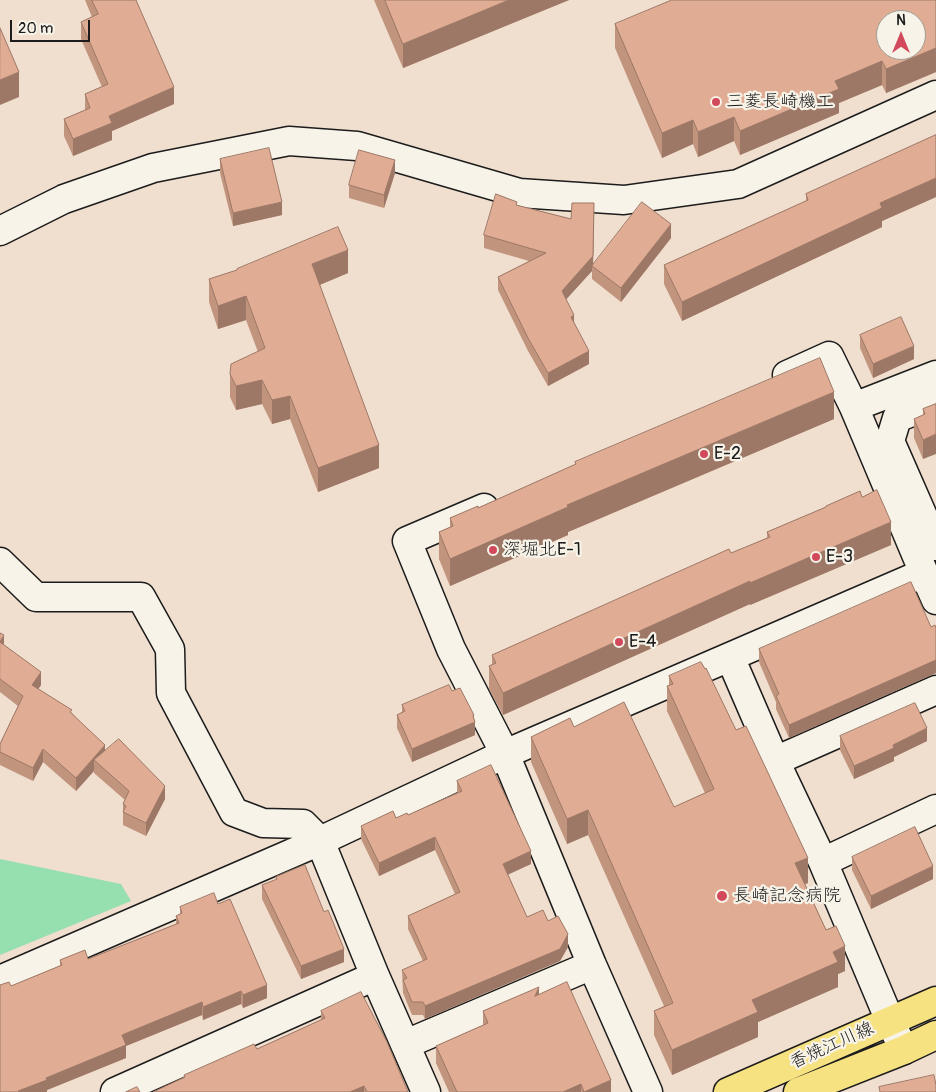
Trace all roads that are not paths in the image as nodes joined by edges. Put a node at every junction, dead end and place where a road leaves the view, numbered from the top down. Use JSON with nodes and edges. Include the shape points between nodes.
{"nodes":[{"id":1,"x":936,"y":94,"type":"edge"},
{"id":2,"x":0,"y":232,"type":"edge"},
{"id":3,"x":936,"y":375,"type":"edge"},
{"id":4,"x":766,"y":384,"type":"edge"},
{"id":5,"x":936,"y":402,"type":"edge"},
{"id":6,"x":854,"y":407,"type":"junction"},
{"id":7,"x":506,"y":498,"type":"edge"},
{"id":8,"x":934,"y":535,"type":"edge"},
{"id":9,"x":0,"y":562,"type":"edge"},
{"id":10,"x":924,"y":573,"type":"junction"},
{"id":11,"x":936,"y":600,"type":"edge"},
{"id":12,"x":730,"y":657,"type":"junction"},
{"id":13,"x":936,"y":690,"type":"edge"},
{"id":14,"x":505,"y":754,"type":"junction"},
{"id":15,"x":775,"y":761,"type":"junction"},
{"id":16,"x":936,"y":810,"type":"edge"},
{"id":17,"x":320,"y":841,"type":"junction"},
{"id":18,"x":823,"y":862,"type":"junction"},
{"id":19,"x":592,"y":965,"type":"junction"},
{"id":20,"x":375,"y":976,"type":"junction"},
{"id":21,"x":0,"y":980,"type":"edge"},
{"id":22,"x":936,"y":1001,"type":"edge"},
{"id":23,"x":890,"y":1021,"type":"junction"},
{"id":24,"x":936,"y":1035,"type":"edge"},
{"id":25,"x":406,"y":1044,"type":"junction"},
{"id":26,"x":904,"y":1050,"type":"junction"},
{"id":27,"x":115,"y":1092,"type":"edge"},
{"id":28,"x":426,"y":1092,"type":"edge"},
{"id":29,"x":648,"y":1092,"type":"edge"},
{"id":30,"x":728,"y":1092,"type":"edge"},
{"id":31,"x":798,"y":1092,"type":"edge"}],
"edges":[{"from":1,"to":2,"type":"street","via":[[738,184],[624,200],[519,193],[357,146],[288,141],[153,168],[64,199]]},
{"from":3,"to":6,"type":"street"},
{"from":4,"to":6,"type":"street","via":[[829,356]]},
{"from":5,"to":8,"type":"street","via":[[897,418],[890,441]]},
{"from":6,"to":10,"type":"street"},
{"from":7,"to":14,"type":"street","via":[[406,541],[451,649]]},
{"from":9,"to":17,"type":"street","via":[[36,598],[141,597],[170,649],[171,693],[234,812],[263,823],[304,824]]},
{"from":10,"to":11,"type":"street"},
{"from":10,"to":12,"type":"street"},
{"from":12,"to":14,"type":"street"},
{"from":12,"to":15,"type":"street"},
{"from":13,"to":15,"type":"street"},
{"from":14,"to":17,"type":"street"},
{"from":14,"to":19,"type":"street"},
{"from":15,"to":18,"type":"street"},
{"from":16,"to":18,"type":"street"},
{"from":17,"to":20,"type":"street"},
{"from":17,"to":21,"type":"street"},
{"from":18,"to":23,"type":"street"},
{"from":19,"to":25,"type":"street"},
{"from":19,"to":29,"type":"street"},
{"from":20,"to":25,"type":"street"},
{"from":20,"to":27,"type":"street"},
{"from":22,"to":23,"type":"main road","name":"香焼江川線"},
{"from":23,"to":26,"type":"street"},
{"from":23,"to":30,"type":"main road","name":"香焼江川線"},
{"from":24,"to":26,"type":"main road","name":"香焼江川線"},
{"from":25,"to":28,"type":"street"},
{"from":26,"to":31,"type":"main road","name":"香焼江川線"}]}
